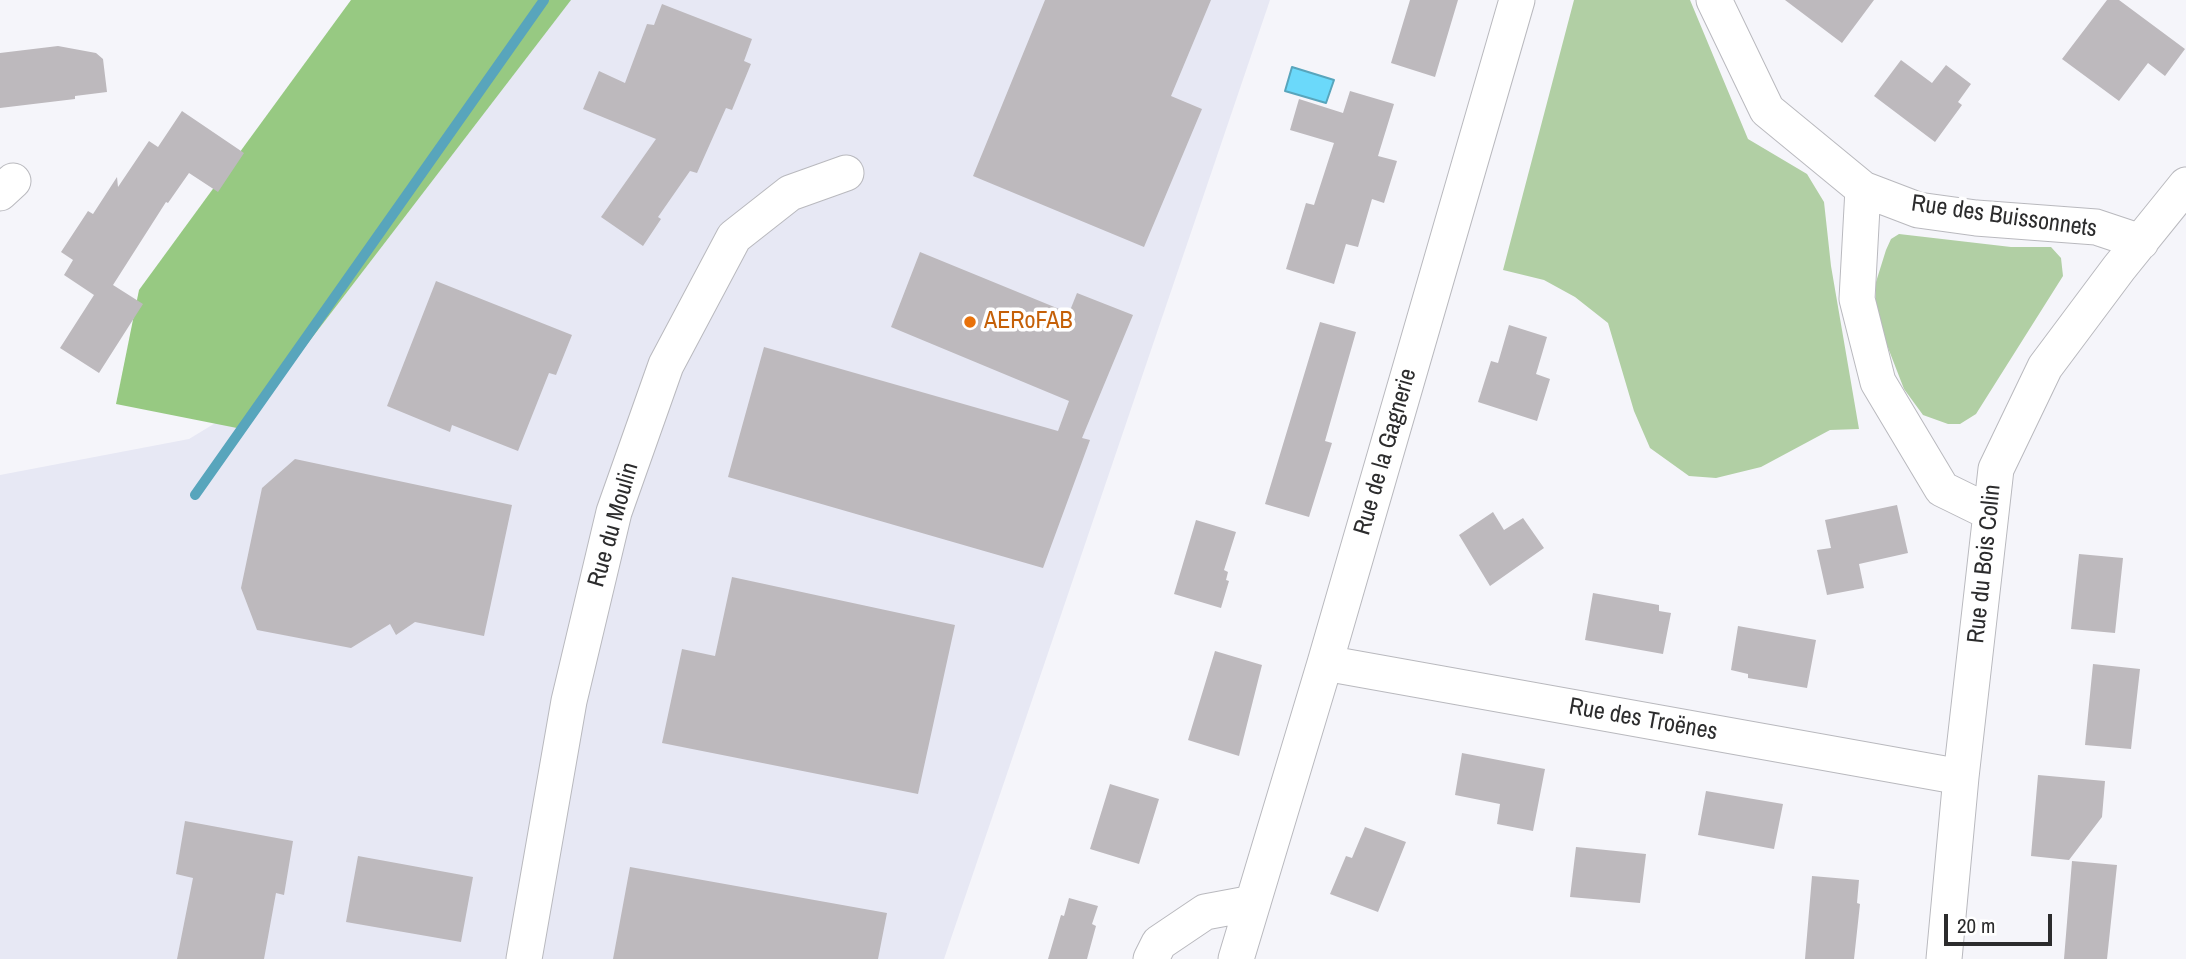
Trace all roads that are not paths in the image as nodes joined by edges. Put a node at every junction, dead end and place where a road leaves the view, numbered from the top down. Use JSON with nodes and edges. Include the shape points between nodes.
{"nodes":[{"id":1,"x":1517,"y":0,"type":"edge"},
{"id":2,"x":1714,"y":0,"type":"edge"},
{"id":3,"x":846,"y":173,"type":"dead end"},
{"id":4,"x":2186,"y":185,"type":"edge"},
{"id":5,"x":1863,"y":189,"type":"junction"},
{"id":6,"x":2141,"y":242,"type":"junction"},
{"id":7,"x":1991,"y":513,"type":"junction"},
{"id":8,"x":1325,"y":663,"type":"junction"},
{"id":9,"x":1961,"y":777,"type":"junction"},
{"id":10,"x":1253,"y":903,"type":"junction"},
{"id":11,"x":524,"y":959,"type":"edge"},
{"id":12,"x":1150,"y":959,"type":"edge"},
{"id":13,"x":1236,"y":959,"type":"edge"},
{"id":14,"x":1944,"y":959,"type":"edge"}],
"edges":[{"from":1,"to":8,"type":"street","name":"Rue de la Gagnerie"},
{"from":2,"to":5,"type":"street","name":"Rue des Buissonnets","via":[[1767,110]]},
{"from":3,"to":11,"type":"street","name":"Rue du Moulin","via":[[790,193],[734,237],[666,365],[607,539],[569,701]]},
{"from":4,"to":6,"type":"street","name":"Rue du Bois Colin"},
{"from":5,"to":6,"type":"street","name":"Rue des Buissonnets","via":[[1918,210],[2096,227]]},
{"from":5,"to":7,"type":"street","via":[[1857,299],[1878,382],[1942,489]]},
{"from":6,"to":7,"type":"street","name":"Rue du Bois Colin","via":[[2045,367],[1996,469]]},
{"from":7,"to":9,"type":"street","name":"Rue du Bois Colin"},
{"from":8,"to":9,"type":"street","name":"Rue des Troënes"},
{"from":8,"to":10,"type":"street","name":"Rue de la Gagnerie"},
{"from":9,"to":14,"type":"street","name":"Rue du Bois Colin"},
{"from":10,"to":12,"type":"street","via":[[1205,912],[1159,943]]},
{"from":10,"to":13,"type":"street","name":"Rue de la Gagnerie"}]}
